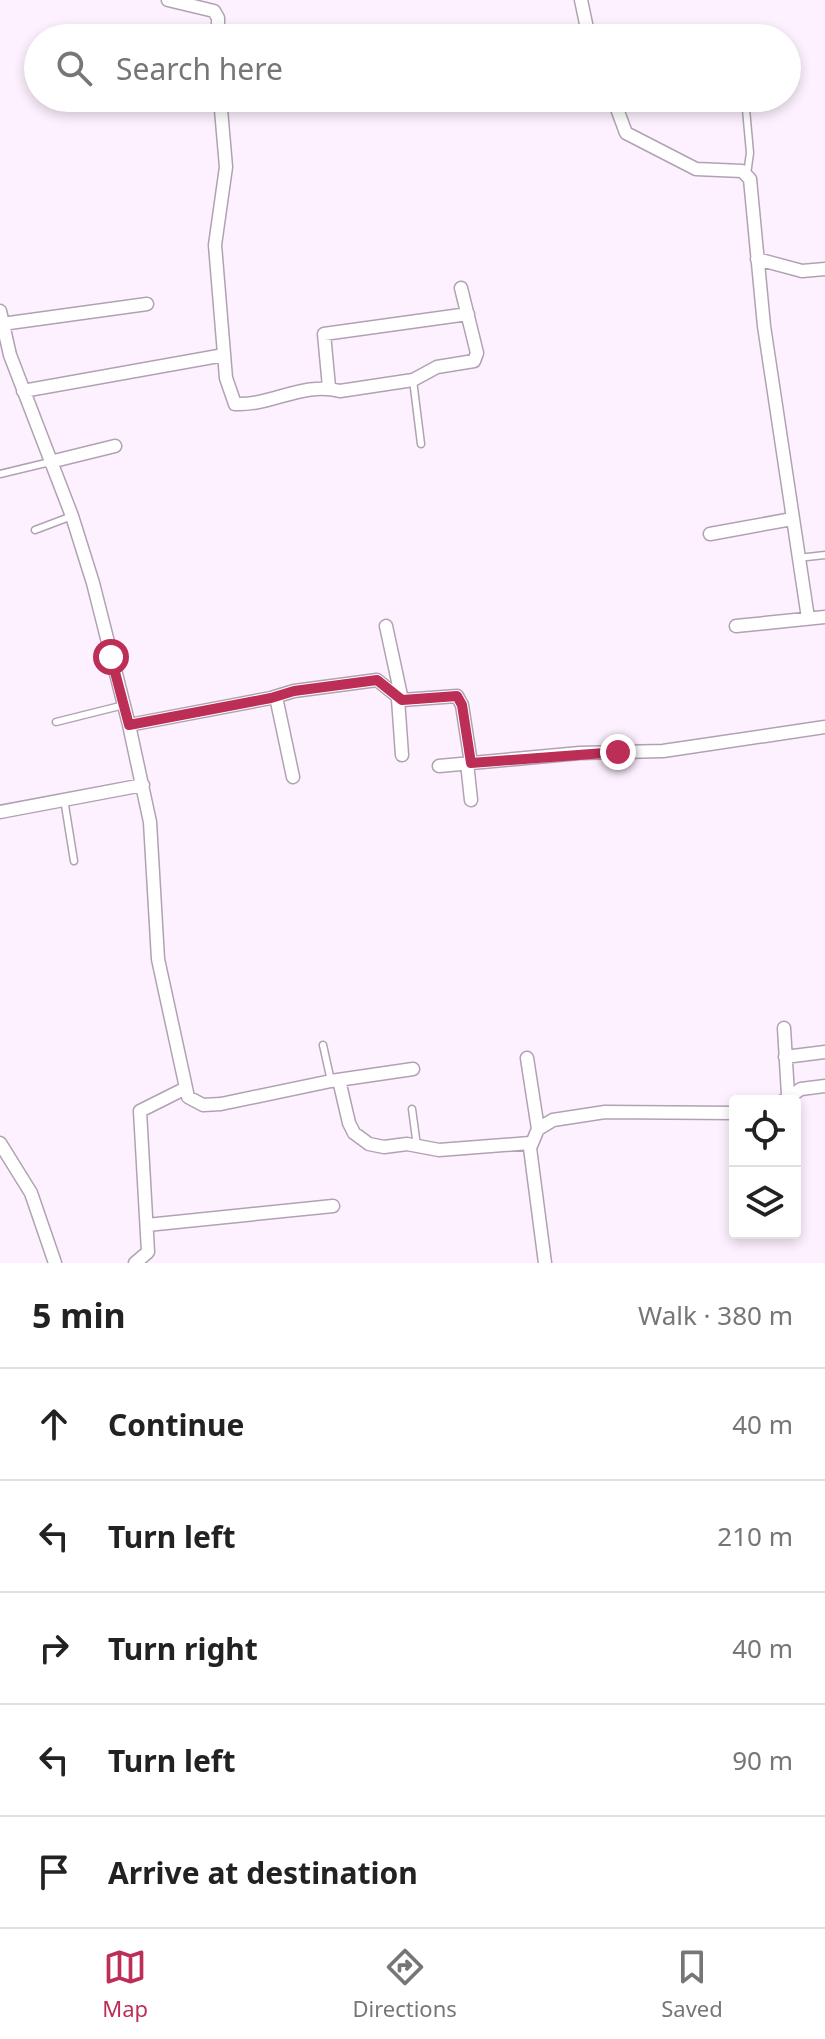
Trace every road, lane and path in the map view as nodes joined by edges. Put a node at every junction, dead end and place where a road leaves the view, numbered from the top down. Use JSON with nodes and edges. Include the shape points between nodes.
{"nodes":[{"id":1,"x":168,"y":0,"type":"edge"},
{"id":2,"x":581,"y":0,"type":"edge"},
{"id":3,"x":218,"y":24,"type":"edge"},
{"id":4,"x":586,"y":24,"type":"edge"},
{"id":5,"x":221,"y":112,"type":"edge"},
{"id":6,"x":618,"y":112,"type":"edge"},
{"id":7,"x":746,"y":112,"type":"edge"},
{"id":8,"x":747,"y":174,"type":"junction"},
{"id":9,"x":757,"y":259,"type":"junction"},
{"id":10,"x":825,"y":269,"type":"edge"},
{"id":11,"x":461,"y":288,"type":"dead end"},
{"id":12,"x":147,"y":304,"type":"dead end"},
{"id":13,"x":468,"y":314,"type":"junction"},
{"id":14,"x":1,"y":318,"type":"edge"},
{"id":15,"x":224,"y":355,"type":"junction"},
{"id":16,"x":413,"y":380,"type":"junction"},
{"id":17,"x":329,"y":387,"type":"junction"},
{"id":18,"x":23,"y":391,"type":"junction"},
{"id":19,"x":421,"y":444,"type":"dead end"},
{"id":20,"x":115,"y":446,"type":"dead end"},
{"id":21,"x":50,"y":462,"type":"junction"},
{"id":22,"x":0,"y":474,"type":"edge"},
{"id":23,"x":72,"y":516,"type":"junction"},
{"id":24,"x":792,"y":519,"type":"junction"},
{"id":25,"x":35,"y":530,"type":"dead end"},
{"id":26,"x":710,"y":534,"type":"dead end"},
{"id":27,"x":825,"y":555,"type":"edge"},
{"id":28,"x":798,"y":558,"type":"junction"},
{"id":29,"x":825,"y":617,"type":"edge"},
{"id":30,"x":808,"y":618,"type":"junction"},
{"id":31,"x":386,"y":626,"type":"dead end"},
{"id":32,"x":736,"y":626,"type":"dead end"},
{"id":33,"x":276,"y":697,"type":"junction"},
{"id":34,"x":400,"y":699,"type":"junction"},
{"id":35,"x":124,"y":705,"type":"junction"},
{"id":36,"x":56,"y":722,"type":"dead end"},
{"id":37,"x":129,"y":725,"type":"junction"},
{"id":38,"x":825,"y":727,"type":"edge"},
{"id":39,"x":402,"y":755,"type":"dead end"},
{"id":40,"x":469,"y":763,"type":"junction"},
{"id":41,"x":439,"y":766,"type":"dead end"},
{"id":42,"x":293,"y":777,"type":"dead end"},
{"id":43,"x":143,"y":785,"type":"junction"},
{"id":44,"x":64,"y":799,"type":"junction"},
{"id":45,"x":471,"y":800,"type":"dead end"},
{"id":46,"x":0,"y":812,"type":"edge"},
{"id":47,"x":74,"y":861,"type":"dead end"},
{"id":48,"x":784,"y":1028,"type":"dead end"},
{"id":49,"x":323,"y":1045,"type":"dead end"},
{"id":50,"x":825,"y":1052,"type":"edge"},
{"id":51,"x":785,"y":1057,"type":"junction"},
{"id":52,"x":527,"y":1058,"type":"dead end"},
{"id":53,"x":413,"y":1069,"type":"dead end"},
{"id":54,"x":335,"y":1080,"type":"junction"},
{"id":55,"x":825,"y":1086,"type":"edge"},
{"id":56,"x":184,"y":1089,"type":"junction"},
{"id":57,"x":786,"y":1095,"type":"edge"},
{"id":58,"x":796,"y":1095,"type":"edge"},
{"id":59,"x":412,"y":1109,"type":"dead end"},
{"id":60,"x":729,"y":1113,"type":"edge"},
{"id":61,"x":538,"y":1129,"type":"junction"},
{"id":62,"x":0,"y":1143,"type":"edge"},
{"id":63,"x":530,"y":1143,"type":"junction"},
{"id":64,"x":417,"y":1146,"type":"junction"},
{"id":65,"x":333,"y":1206,"type":"dead end"},
{"id":66,"x":147,"y":1225,"type":"junction"},
{"id":67,"x":55,"y":1263,"type":"edge"},
{"id":68,"x":135,"y":1263,"type":"edge"},
{"id":69,"x":545,"y":1263,"type":"edge"}],
"edges":[{"from":1,"to":3,"type":"street","via":[[214,11]]},
{"from":2,"to":4,"type":"street"},
{"from":5,"to":15,"type":"street","via":[[226,167],[215,245]]},
{"from":6,"to":8,"type":"street","via":[[626,133],[696,169]]},
{"from":7,"to":8,"type":"lane"},
{"from":8,"to":9,"type":"street"},
{"from":9,"to":10,"type":"street","via":[[802,271]]},
{"from":9,"to":24,"type":"street"},
{"from":11,"to":13,"type":"street"},
{"from":12,"to":14,"type":"street"},
{"from":13,"to":16,"type":"street","via":[[474,361],[437,367]]},
{"from":13,"to":17,"type":"street","via":[[324,334]]},
{"from":14,"to":18,"type":"street"},
{"from":15,"to":17,"type":"street","via":[[235,404]]},
{"from":15,"to":18,"type":"street"},
{"from":16,"to":17,"type":"street","via":[[340,391]]},
{"from":16,"to":19,"type":"lane"},
{"from":18,"to":21,"type":"street"},
{"from":20,"to":21,"type":"street"},
{"from":21,"to":22,"type":"lane"},
{"from":21,"to":23,"type":"street"},
{"from":23,"to":25,"type":"lane"},
{"from":23,"to":35,"type":"street"},
{"from":24,"to":26,"type":"street"},
{"from":24,"to":28,"type":"street"},
{"from":27,"to":28,"type":"lane"},
{"from":28,"to":30,"type":"street"},
{"from":29,"to":30,"type":"street"},
{"from":30,"to":32,"type":"street"},
{"from":31,"to":34,"type":"street"},
{"from":33,"to":34,"type":"street","via":[[377,680]]},
{"from":33,"to":37,"type":"street"},
{"from":33,"to":42,"type":"street"},
{"from":34,"to":39,"type":"street"},
{"from":34,"to":40,"type":"street","via":[[457,696]]},
{"from":35,"to":36,"type":"lane"},
{"from":35,"to":37,"type":"street"},
{"from":37,"to":43,"type":"street"},
{"from":38,"to":40,"type":"street","via":[[663,751]]},
{"from":40,"to":41,"type":"street"},
{"from":40,"to":45,"type":"street"},
{"from":43,"to":44,"type":"street"},
{"from":43,"to":56,"type":"street","via":[[153,853],[158,959]]},
{"from":44,"to":46,"type":"street"},
{"from":44,"to":47,"type":"lane"},
{"from":48,"to":51,"type":"street"},
{"from":49,"to":54,"type":"lane"},
{"from":50,"to":51,"type":"street"},
{"from":51,"to":57,"type":"street"},
{"from":52,"to":61,"type":"street"},
{"from":53,"to":54,"type":"street"},
{"from":54,"to":56,"type":"street","via":[[203,1105]]},
{"from":54,"to":64,"type":"street","via":[[354,1133],[369,1144]]},
{"from":55,"to":58,"type":"street"},
{"from":56,"to":66,"type":"street","via":[[140,1111]]},
{"from":59,"to":64,"type":"lane"},
{"from":60,"to":61,"type":"street","via":[[605,1112],[553,1120]]},
{"from":61,"to":63,"type":"street"},
{"from":62,"to":67,"type":"street","via":[[31,1193]]},
{"from":63,"to":64,"type":"street","via":[[451,1150]]},
{"from":63,"to":69,"type":"street"},
{"from":65,"to":66,"type":"street"},
{"from":66,"to":68,"type":"street","via":[[148,1252]]}]}
